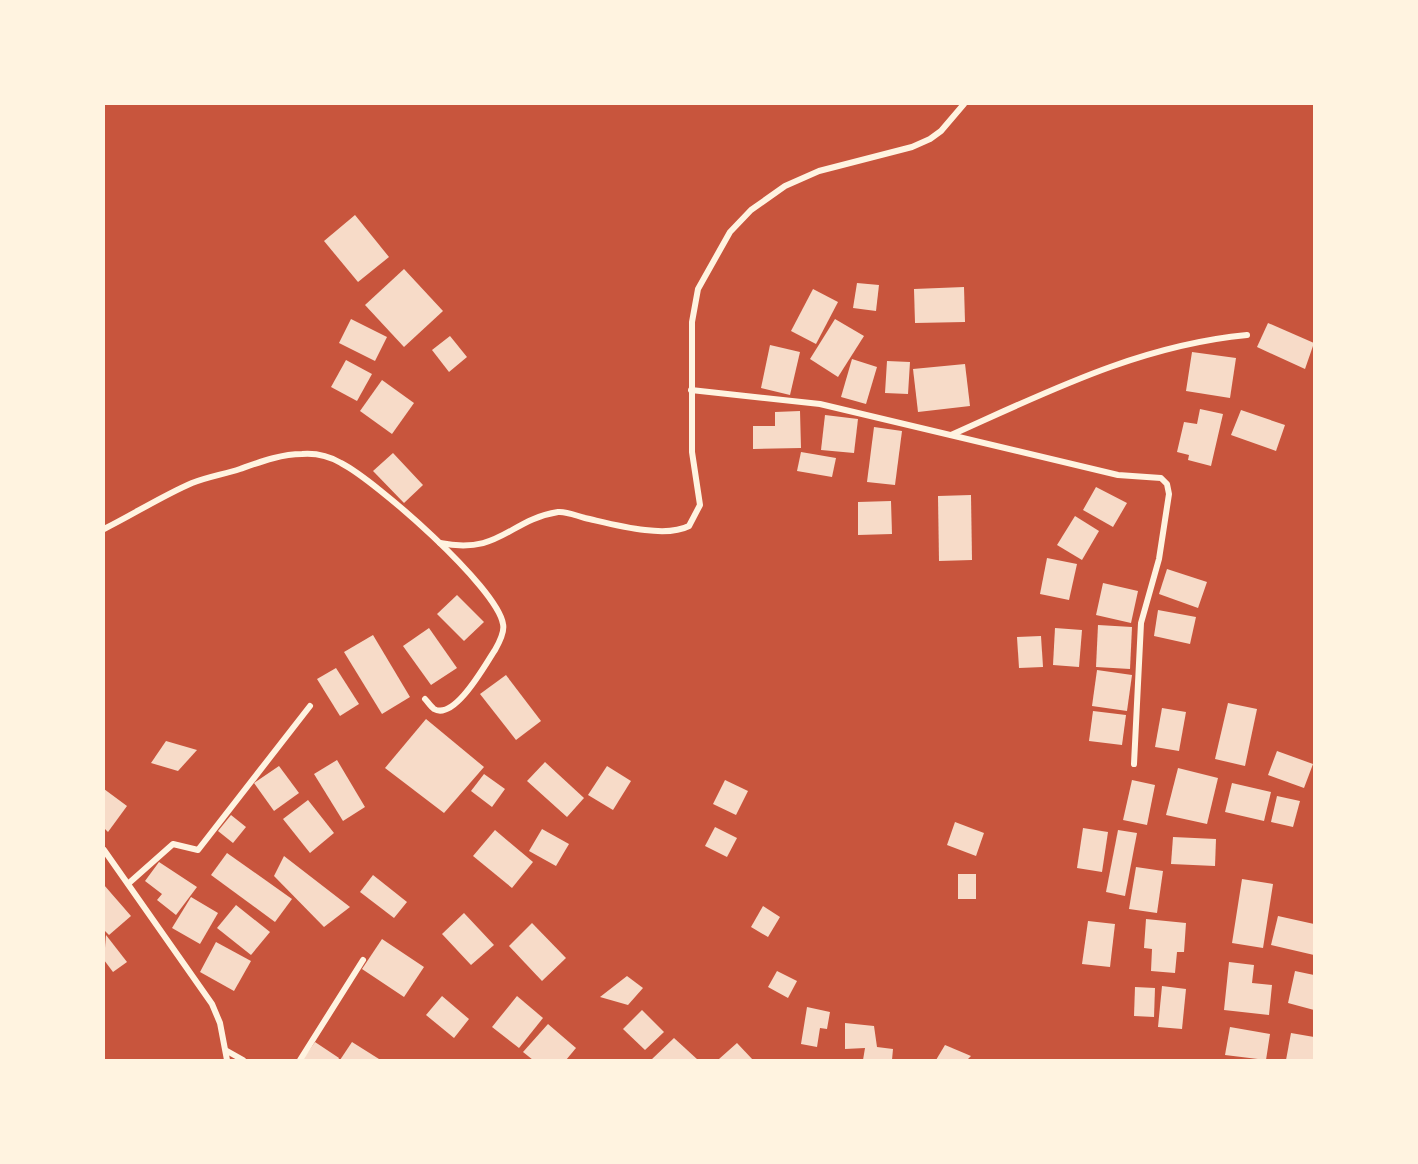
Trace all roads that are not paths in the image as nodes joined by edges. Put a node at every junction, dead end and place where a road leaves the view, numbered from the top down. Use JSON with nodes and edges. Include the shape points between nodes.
{"nodes":[{"id":1,"x":964,"y":104,"type":"edge"},
{"id":2,"x":1247,"y":336,"type":"dead end"},
{"id":3,"x":692,"y":390,"type":"junction"},
{"id":4,"x":950,"y":435,"type":"junction"},
{"id":5,"x":104,"y":529,"type":"edge"},
{"id":6,"x":440,"y":543,"type":"junction"},
{"id":7,"x":425,"y":699,"type":"dead end"},
{"id":8,"x":310,"y":706,"type":"dead end"},
{"id":9,"x":1134,"y":764,"type":"dead end"},
{"id":10,"x":104,"y":850,"type":"edge"},
{"id":11,"x":129,"y":883,"type":"junction"},
{"id":12,"x":363,"y":960,"type":"dead end"},
{"id":13,"x":226,"y":1051,"type":"junction"},
{"id":14,"x":227,"y":1060,"type":"edge"},
{"id":15,"x":243,"y":1060,"type":"edge"},
{"id":16,"x":300,"y":1060,"type":"edge"}],
"edges":[{"from":1,"to":3,"type":"street","via":[[930,139],[819,171],[785,186],[730,232],[698,289],[692,322]]},
{"from":2,"to":4,"type":"street","via":[[1203,340],[1098,370]]},
{"from":3,"to":4,"type":"street","via":[[820,404]]},
{"from":3,"to":6,"type":"street","via":[[692,452],[700,505],[689,526],[675,532],[624,527],[560,512],[536,519],[489,543],[462,547]]},
{"from":4,"to":9,"type":"street","via":[[1118,475],[1161,478],[1167,484],[1169,494],[1159,560],[1141,623]]},
{"from":5,"to":6,"type":"street","via":[[194,482],[301,453],[342,463]]},
{"from":6,"to":7,"type":"street","via":[[495,604],[504,630],[476,680],[456,704],[442,711]]},
{"from":8,"to":11,"type":"street","via":[[198,850],[173,843]]},
{"from":10,"to":11,"type":"street"},
{"from":11,"to":13,"type":"street","via":[[212,1004]]},
{"from":12,"to":16,"type":"street"},
{"from":13,"to":14,"type":"street"},
{"from":13,"to":15,"type":"street"}]}
